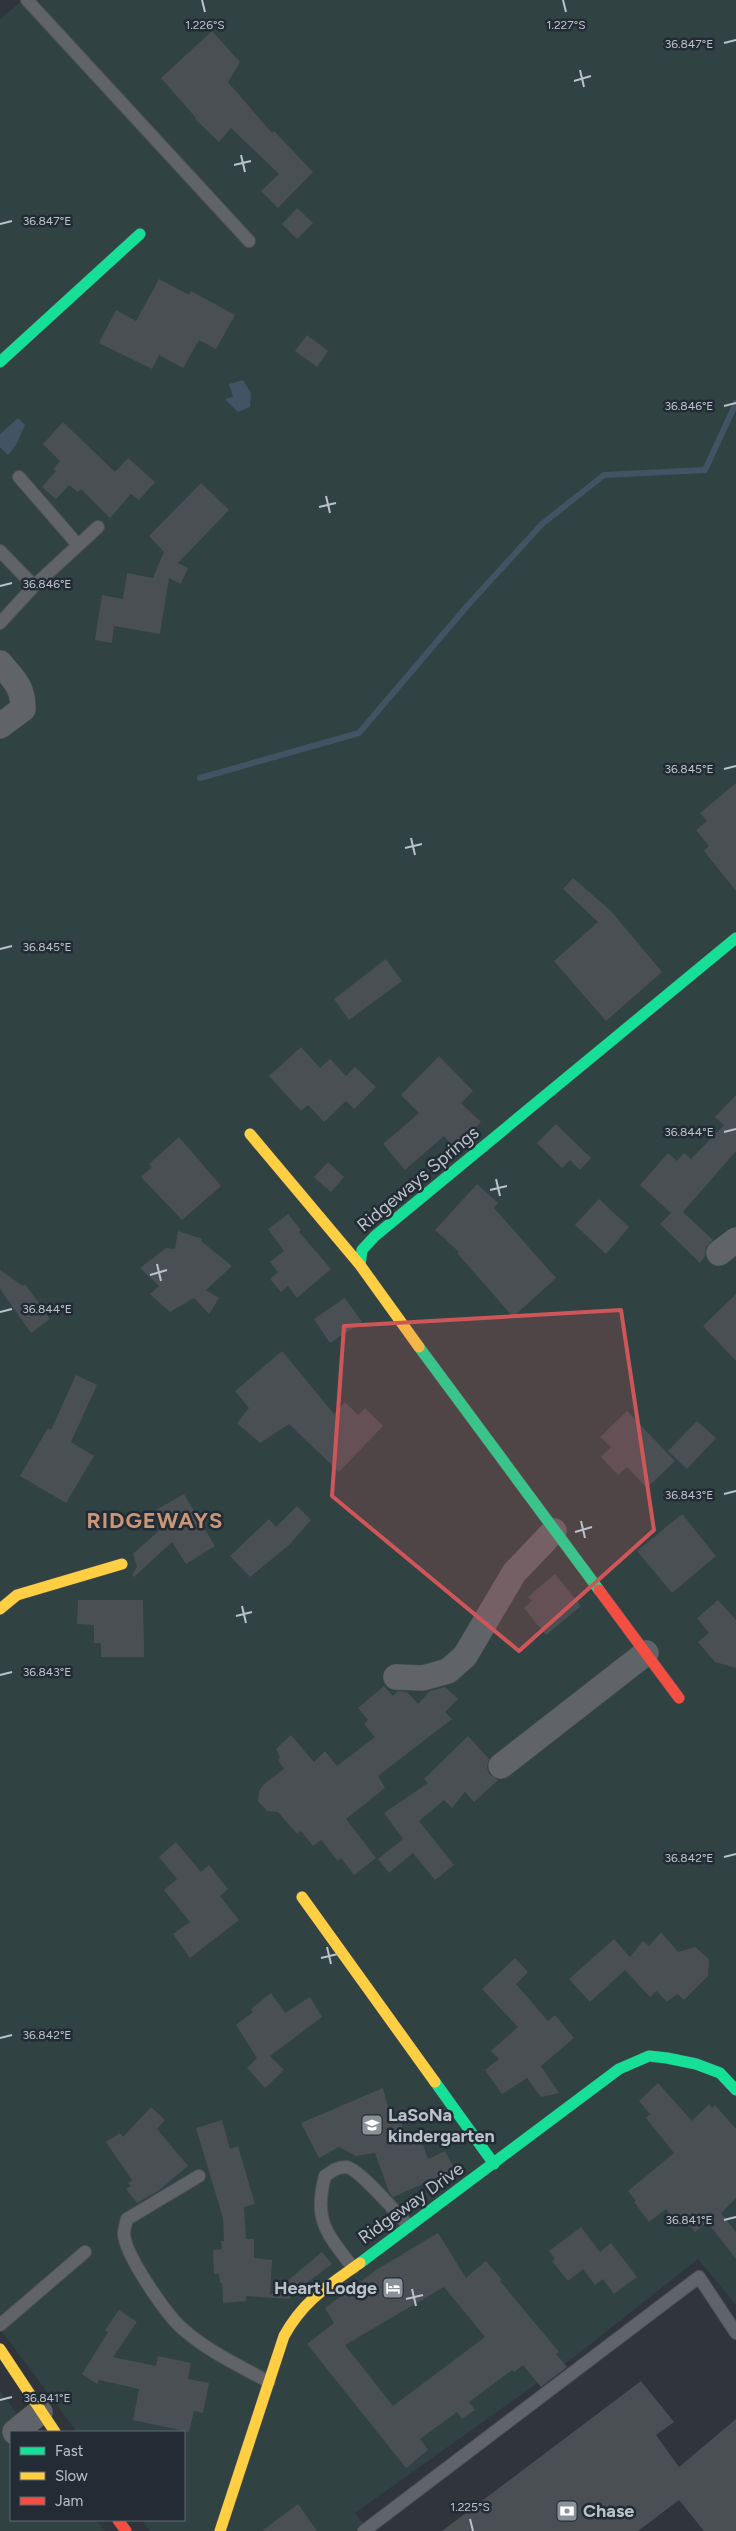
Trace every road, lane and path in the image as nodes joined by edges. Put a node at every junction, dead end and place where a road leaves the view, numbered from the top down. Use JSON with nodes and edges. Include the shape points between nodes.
{"nodes":[{"id":1,"x":27,"y":0,"type":"edge"},
{"id":2,"x":140,"y":234,"type":"dead end"},
{"id":3,"x":249,"y":241,"type":"dead end"},
{"id":4,"x":0,"y":362,"type":"edge"},
{"id":5,"x":19,"y":477,"type":"dead end"},
{"id":6,"x":98,"y":527,"type":"dead end"},
{"id":7,"x":78,"y":545,"type":"junction"},
{"id":8,"x":0,"y":551,"type":"edge"},
{"id":9,"x":34,"y":586,"type":"junction"},
{"id":10,"x":0,"y":623,"type":"edge"},
{"id":11,"x":0,"y":663,"type":"edge"},
{"id":12,"x":0,"y":726,"type":"edge"},
{"id":13,"x":736,"y":938,"type":"edge"},
{"id":14,"x":250,"y":1134,"type":"dead end"},
{"id":15,"x":360,"y":1265,"type":"junction"},
{"id":16,"x":554,"y":1531,"type":"junction"},
{"id":17,"x":122,"y":1564,"type":"dead end"},
{"id":18,"x":0,"y":1609,"type":"edge"},
{"id":19,"x":646,"y":1653,"type":"junction"},
{"id":20,"x":396,"y":1677,"type":"dead end"},
{"id":21,"x":679,"y":1698,"type":"dead end"},
{"id":22,"x":501,"y":1766,"type":"dead end"},
{"id":23,"x":302,"y":1897,"type":"dead end"},
{"id":24,"x":736,"y":2090,"type":"edge"},
{"id":25,"x":494,"y":2164,"type":"junction"},
{"id":26,"x":199,"y":2176,"type":"dead end"},
{"id":27,"x":409,"y":2226,"type":"junction"},
{"id":28,"x":85,"y":2252,"type":"dead end"},
{"id":29,"x":352,"y":2268,"type":"junction"},
{"id":30,"x":0,"y":2325,"type":"edge"},
{"id":31,"x":736,"y":2333,"type":"edge"},
{"id":32,"x":0,"y":2349,"type":"edge"},
{"id":33,"x":269,"y":2382,"type":"junction"},
{"id":34,"x":40,"y":2412,"type":"junction"},
{"id":35,"x":16,"y":2431,"type":"edge"},
{"id":36,"x":54,"y":2431,"type":"edge"},
{"id":37,"x":10,"y":2436,"type":"edge"},
{"id":38,"x":0,"y":2444,"type":"edge"},
{"id":39,"x":379,"y":2520,"type":"junction"},
{"id":40,"x":220,"y":2531,"type":"edge"},
{"id":41,"x":364,"y":2531,"type":"edge"},
{"id":42,"x":387,"y":2531,"type":"edge"}],
"edges":[{"from":1,"to":3,"type":"lane"},
{"from":2,"to":4,"type":"street"},
{"from":5,"to":7,"type":"lane"},
{"from":6,"to":7,"type":"lane"},
{"from":7,"to":9,"type":"lane"},
{"from":8,"to":9,"type":"lane"},
{"from":9,"to":10,"type":"lane"},
{"from":11,"to":12,"type":"street","via":[[23,694],[23,709]]},
{"from":13,"to":15,"type":"street","name":"Ridgeways Springs","via":[[375,1236],[362,1250]]},
{"from":14,"to":15,"type":"street"},
{"from":15,"to":16,"type":"street"},
{"from":16,"to":19,"type":"street"},
{"from":16,"to":20,"type":"street","via":[[514,1573],[466,1656],[448,1671],[423,1678]]},
{"from":17,"to":18,"type":"street","via":[[17,1595]]},
{"from":19,"to":21,"type":"street"},
{"from":19,"to":22,"type":"street"},
{"from":23,"to":25,"type":"street"},
{"from":24,"to":25,"type":"street","name":"Ridgeway Drive","via":[[720,2073],[696,2064],[649,2056],[619,2069]]},
{"from":25,"to":27,"type":"street","name":"Ridgeway Drive"},
{"from":26,"to":33,"type":"lane","via":[[127,2219],[124,2234],[128,2247],[135,2266],[182,2329],[217,2354]]},
{"from":27,"to":29,"type":"street","name":"Ridgeway Drive"},
{"from":27,"to":29,"type":"lane","via":[[361,2174],[348,2167],[335,2168],[324,2176],[319,2210],[325,2230]]},
{"from":28,"to":30,"type":"lane"},
{"from":29,"to":33,"type":"street","name":"Ridgeway Drive","via":[[309,2300],[294,2318],[284,2336]]},
{"from":31,"to":39,"type":"lane","via":[[699,2277]]},
{"from":32,"to":34,"type":"street"},
{"from":33,"to":40,"type":"street","name":"Ridgeway Drive"},
{"from":34,"to":35,"type":"street"},
{"from":34,"to":36,"type":"street"},
{"from":37,"to":38,"type":"street"},
{"from":39,"to":41,"type":"lane"},
{"from":39,"to":42,"type":"lane"}]}
